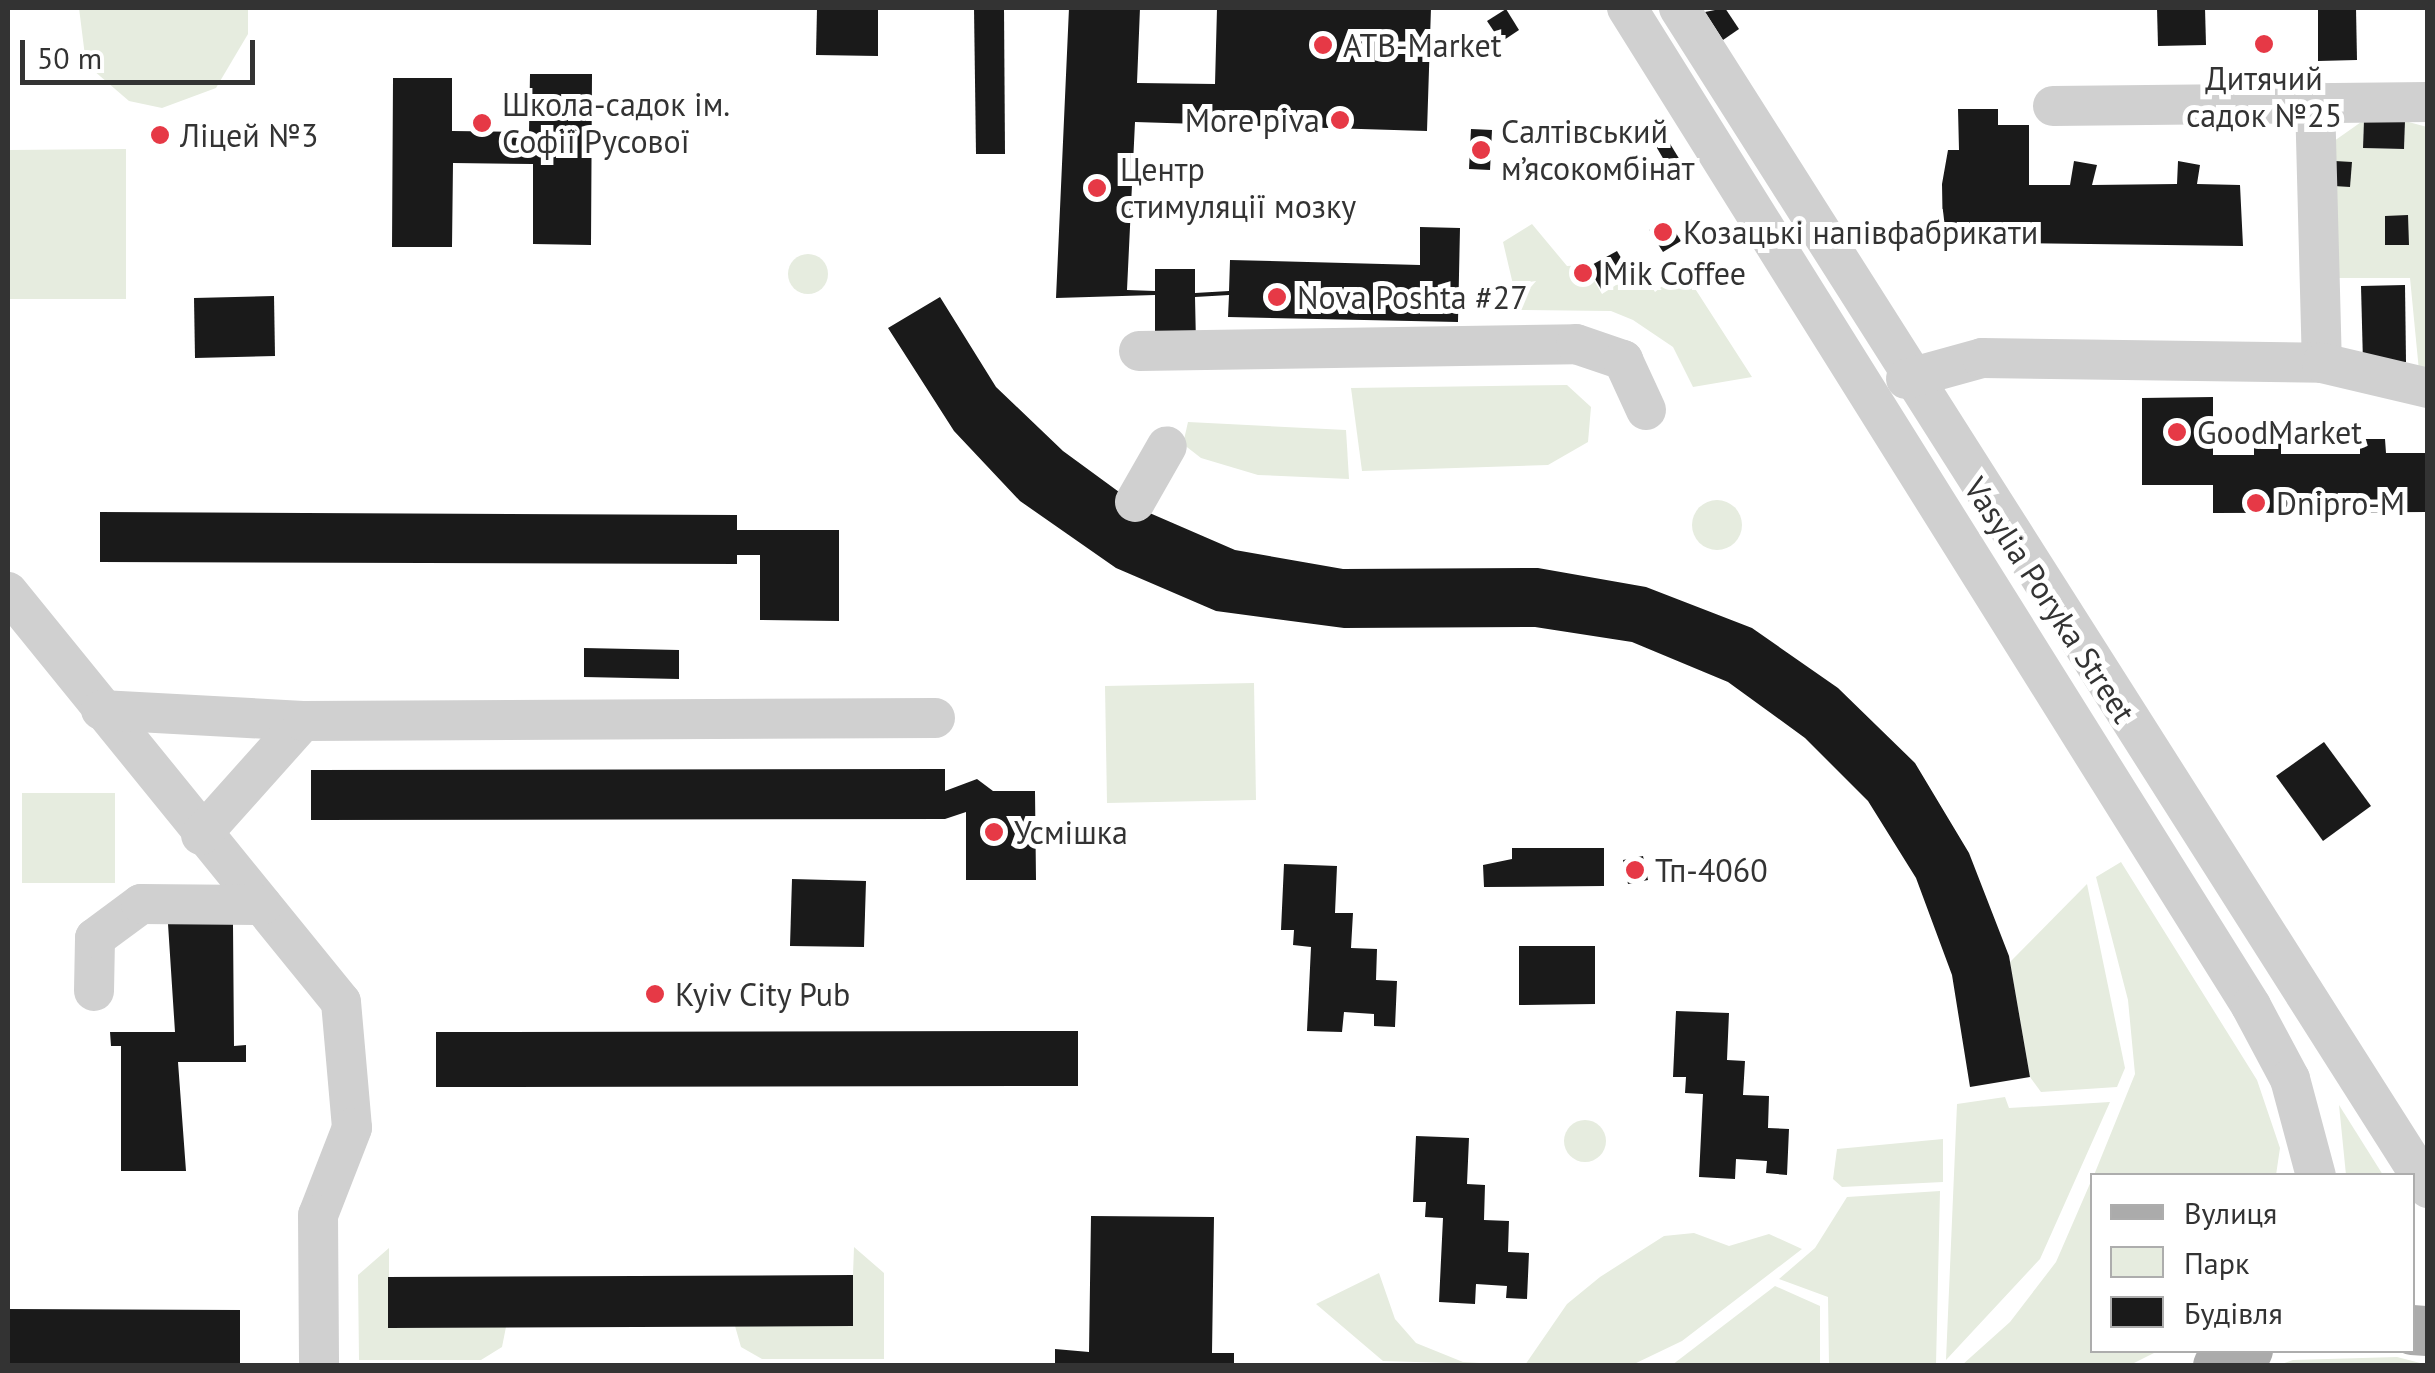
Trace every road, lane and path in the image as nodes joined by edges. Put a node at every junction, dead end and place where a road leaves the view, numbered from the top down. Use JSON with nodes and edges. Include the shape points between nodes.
{"nodes":[{"id":1,"x":1627,"y":8,"type":"edge"},
{"id":2,"x":1679,"y":8,"type":"edge"},
{"id":3,"x":2316,"y":100,"type":"junction"},
{"id":4,"x":2428,"y":102,"type":"edge"},
{"id":5,"x":2053,"y":106,"type":"dead end"},
{"id":6,"x":1140,"y":351,"type":"dead end"},
{"id":7,"x":2322,"y":363,"type":"junction"},
{"id":8,"x":1906,"y":379,"type":"junction"},
{"id":9,"x":2428,"y":388,"type":"edge"},
{"id":10,"x":1646,"y":410,"type":"dead end"},
{"id":11,"x":1167,"y":446,"type":"dead end"},
{"id":12,"x":1135,"y":502,"type":"dead end"},
{"id":13,"x":8,"y":592,"type":"edge"},
{"id":14,"x":101,"y":710,"type":"junction"},
{"id":15,"x":935,"y":718,"type":"dead end"},
{"id":16,"x":304,"y":721,"type":"junction"},
{"id":17,"x":201,"y":835,"type":"junction"},
{"id":18,"x":262,"y":905,"type":"junction"},
{"id":19,"x":94,"y":991,"type":"dead end"},
{"id":20,"x":2315,"y":1173,"type":"edge"},
{"id":21,"x":2428,"y":1188,"type":"edge"},
{"id":22,"x":319,"y":1366,"type":"edge"}],
"edges":[{"from":1,"to":20,"type":"street","name":"Vasylia Poryka Street","via":[[2250,1006],[2290,1079]]},
{"from":2,"to":8,"type":"street","name":"Vasylia Poryka Street"},
{"from":3,"to":4,"type":"street"},
{"from":3,"to":5,"type":"street"},
{"from":3,"to":7,"type":"street"},
{"from":6,"to":10,"type":"street","via":[[1576,344],[1624,360]]},
{"from":7,"to":8,"type":"street","via":[[1982,358]]},
{"from":7,"to":9,"type":"street"},
{"from":8,"to":21,"type":"street","name":"Vasylia Poryka Street"},
{"from":11,"to":12,"type":"street"},
{"from":13,"to":14,"type":"street"},
{"from":14,"to":16,"type":"street"},
{"from":14,"to":17,"type":"street"},
{"from":15,"to":16,"type":"street"},
{"from":16,"to":17,"type":"street"},
{"from":17,"to":18,"type":"street"},
{"from":18,"to":19,"type":"street","via":[[141,904],[95,938]]},
{"from":18,"to":22,"type":"street","via":[[330,983],[348,1028],[352,1128],[318,1215]]}]}
